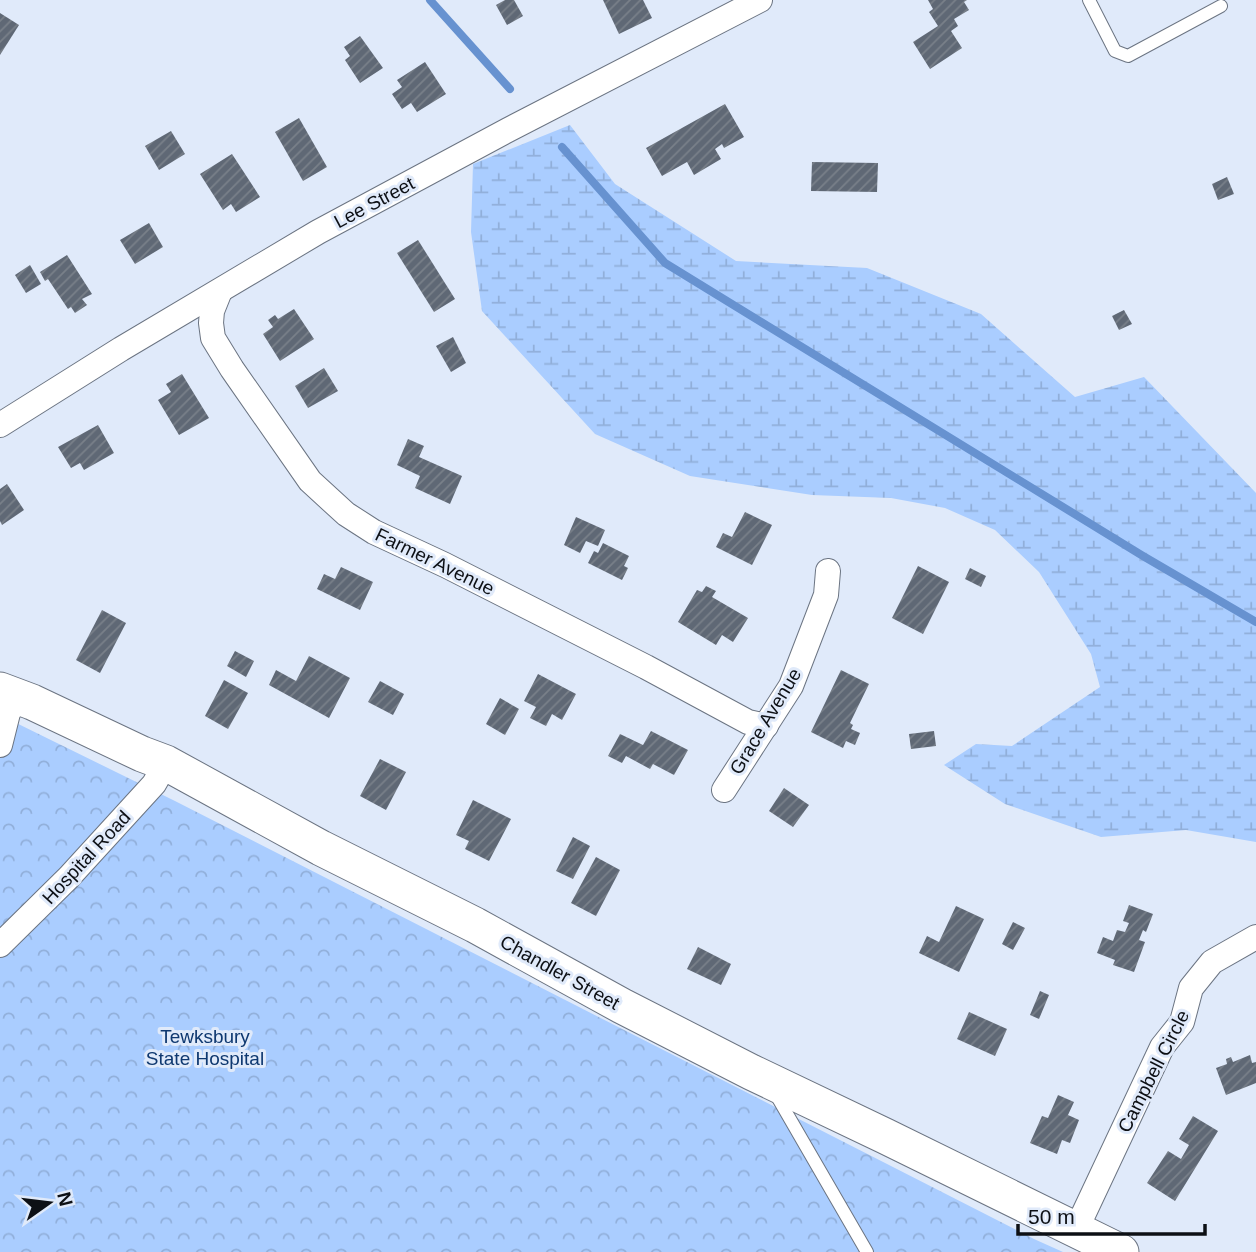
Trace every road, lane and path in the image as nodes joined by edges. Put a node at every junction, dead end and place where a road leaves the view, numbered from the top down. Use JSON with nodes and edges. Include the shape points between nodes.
{"nodes":[{"id":1,"x":760,"y":0,"type":"edge"},
{"id":2,"x":1089,"y":0,"type":"edge"},
{"id":3,"x":1221,"y":6,"type":"dead end"},
{"id":4,"x":220,"y":291,"type":"junction"},
{"id":5,"x":0,"y":425,"type":"edge"},
{"id":6,"x":828,"y":571,"type":"dead end"},
{"id":7,"x":9,"y":694,"type":"edge"},
{"id":8,"x":766,"y":726,"type":"junction"},
{"id":9,"x":0,"y":744,"type":"edge"},
{"id":10,"x":166,"y":764,"type":"junction"},
{"id":11,"x":724,"y":790,"type":"dead end"},
{"id":12,"x":1256,"y":937,"type":"edge"},
{"id":13,"x":0,"y":945,"type":"edge"},
{"id":14,"x":768,"y":1080,"type":"junction"},
{"id":15,"x":1076,"y":1230,"type":"junction"},
{"id":16,"x":867,"y":1252,"type":"edge"},
{"id":17,"x":1121,"y":1252,"type":"edge"}],
"edges":[{"from":1,"to":4,"type":"street","name":"Lee Street","via":[[472,149]]},
{"from":2,"to":3,"type":"lane","via":[[1115,51],[1128,56]]},
{"from":4,"to":5,"type":"street","name":"Lee Street"},
{"from":4,"to":8,"type":"street","name":"Farmer Avenue","via":[[212,311],[213,338],[310,481],[346,514],[748,722]]},
{"from":6,"to":8,"type":"street","name":"Grace Avenue","via":[[826,595],[791,686]]},
{"from":7,"to":9,"type":"street"},
{"from":7,"to":10,"type":"street","name":"Chandler Street"},
{"from":8,"to":11,"type":"street","name":"Grace Avenue"},
{"from":10,"to":13,"type":"street","name":"Hospital Road","via":[[155,784]]},
{"from":10,"to":14,"type":"street","name":"Chandler Street"},
{"from":12,"to":15,"type":"street","name":"Campbell Circle","via":[[1212,962],[1191,988],[1182,1022],[1162,1047]]},
{"from":14,"to":15,"type":"street","name":"Chandler Street"},
{"from":14,"to":16,"type":"lane"},
{"from":15,"to":17,"type":"street","name":"Chandler Street"}]}
